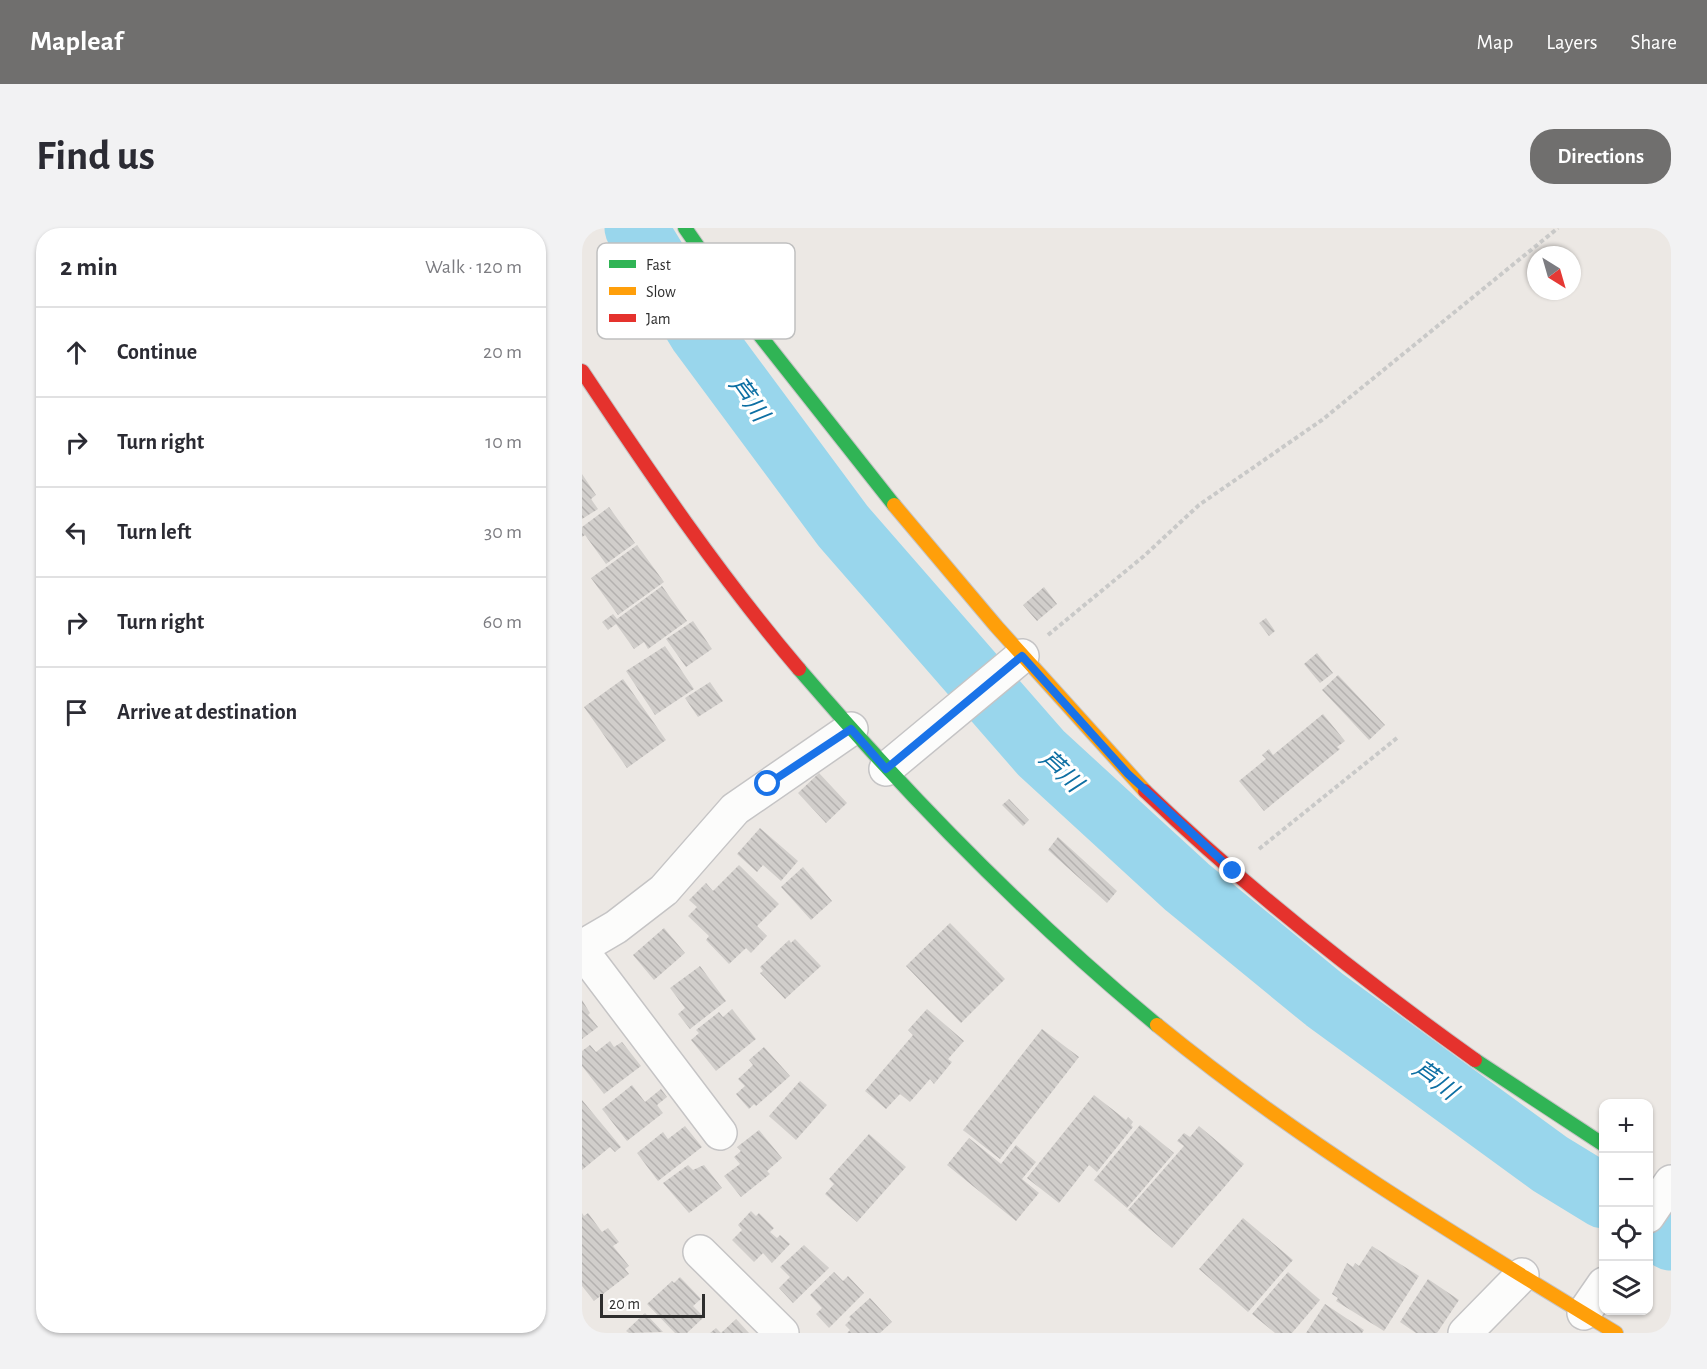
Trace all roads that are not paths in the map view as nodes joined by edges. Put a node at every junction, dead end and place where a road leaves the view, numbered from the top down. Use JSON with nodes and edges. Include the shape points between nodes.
{"nodes":[{"id":1,"x":685,"y":228,"type":"edge"},
{"id":2,"x":696,"y":243,"type":"edge"},
{"id":3,"x":763,"y":339,"type":"edge"},
{"id":4,"x":582,"y":371,"type":"edge"},
{"id":5,"x":1022,"y":656,"type":"junction"},
{"id":6,"x":851,"y":729,"type":"junction"},
{"id":7,"x":886,"y":769,"type":"junction"},
{"id":8,"x":582,"y":949,"type":"edge"},
{"id":9,"x":720,"y":1133,"type":"dead end"},
{"id":10,"x":1599,"y":1142,"type":"edge"},
{"id":11,"x":1653,"y":1174,"type":"edge"},
{"id":12,"x":1671,"y":1183,"type":"edge"},
{"id":13,"x":1653,"y":1209,"type":"edge"},
{"id":14,"x":700,"y":1252,"type":"dead end"},
{"id":15,"x":1522,"y":1275,"type":"junction"},
{"id":16,"x":1599,"y":1291,"type":"edge"},
{"id":17,"x":1584,"y":1313,"type":"junction"},
{"id":18,"x":782,"y":1333,"type":"edge"},
{"id":19,"x":1465,"y":1333,"type":"edge"},
{"id":20,"x":1616,"y":1333,"type":"edge"}],
"edges":[{"from":1,"to":2,"type":"street"},
{"from":3,"to":5,"type":"street","via":[[936,556]]},
{"from":4,"to":6,"type":"street","via":[[684,522]]},
{"from":5,"to":7,"type":"street"},
{"from":5,"to":10,"type":"street","via":[[1128,774],[1233,871],[1318,942],[1460,1050]]},
{"from":6,"to":7,"type":"street"},
{"from":6,"to":8,"type":"street","via":[[735,809],[664,890]]},
{"from":7,"to":15,"type":"street","via":[[983,870],[1197,1057],[1338,1157]]},
{"from":8,"to":9,"type":"street"},
{"from":11,"to":12,"type":"street"},
{"from":12,"to":13,"type":"street"},
{"from":14,"to":18,"type":"street"},
{"from":15,"to":17,"type":"street"},
{"from":15,"to":19,"type":"street"},
{"from":16,"to":17,"type":"street"},
{"from":17,"to":20,"type":"street"}]}
